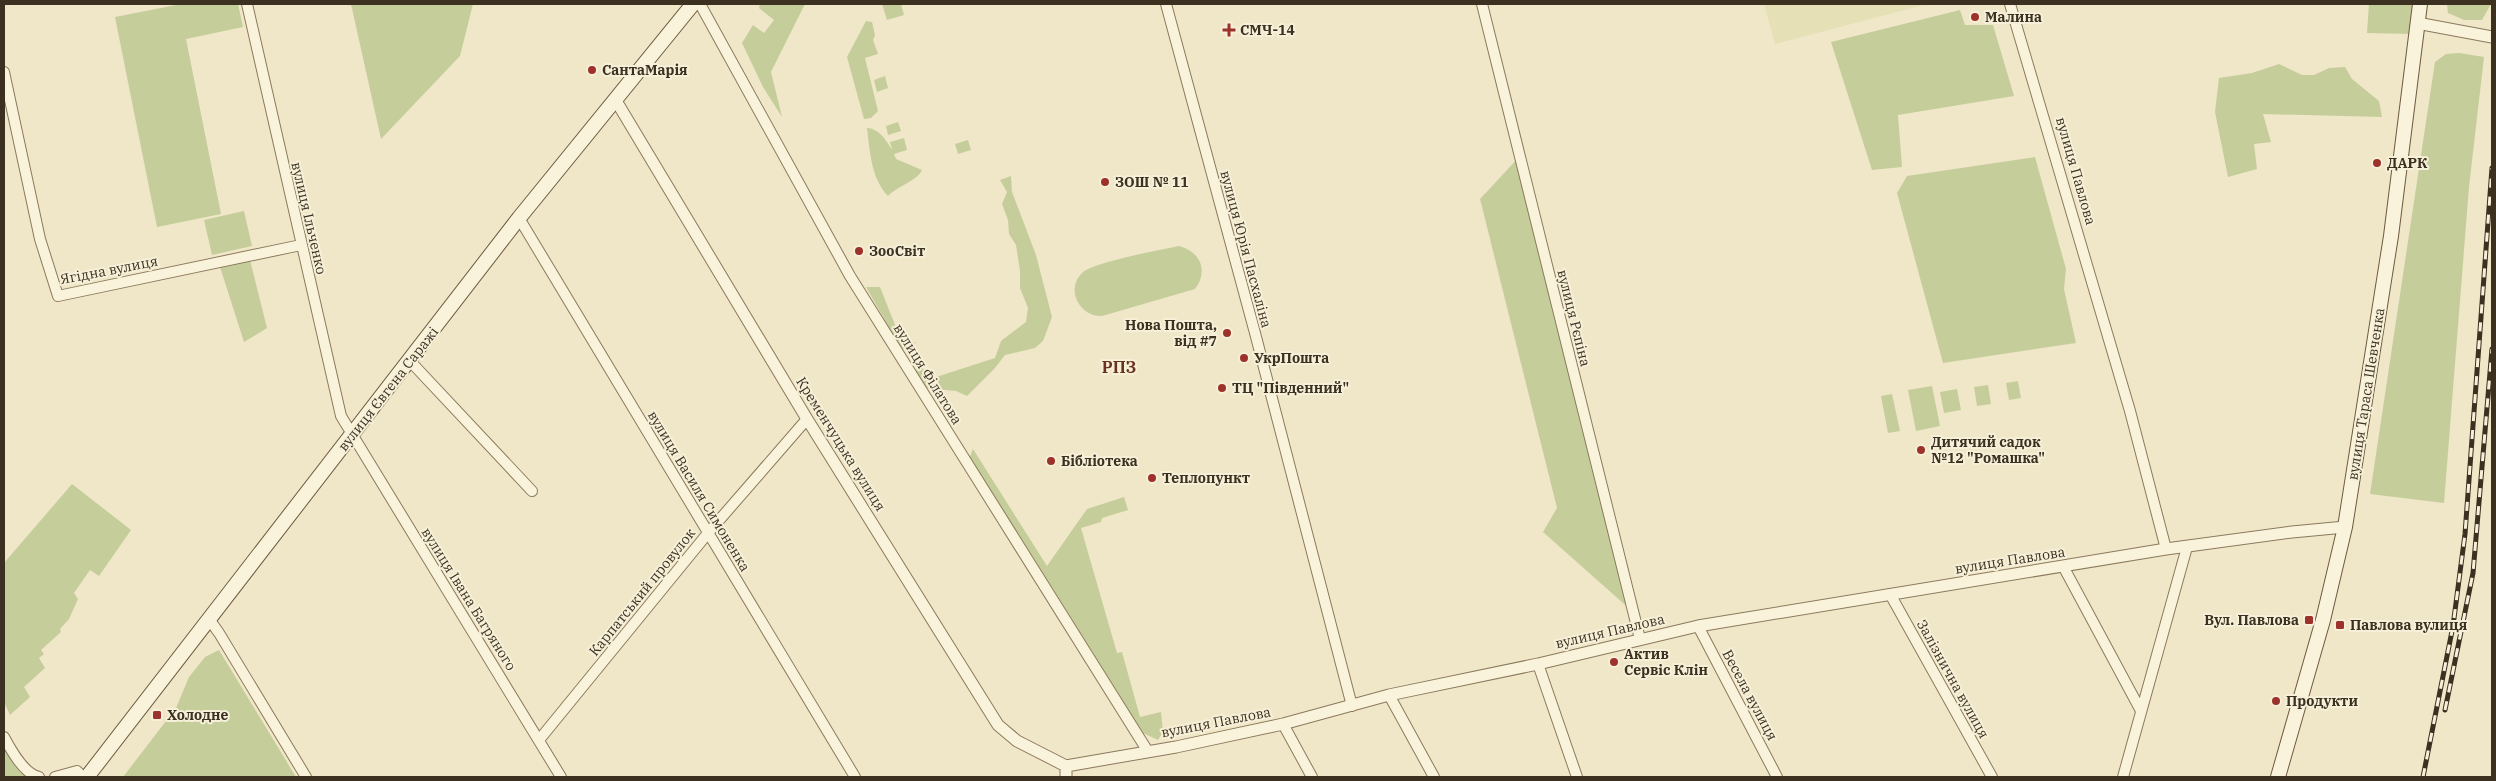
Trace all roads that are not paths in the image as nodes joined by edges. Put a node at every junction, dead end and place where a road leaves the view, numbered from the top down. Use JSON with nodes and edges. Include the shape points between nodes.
{"nodes":[{"id":1,"x":247,"y":4,"type":"edge"},
{"id":2,"x":693,"y":4,"type":"edge"},
{"id":3,"x":700,"y":4,"type":"edge"},
{"id":4,"x":1166,"y":4,"type":"edge"},
{"id":5,"x":1482,"y":4,"type":"edge"},
{"id":6,"x":2010,"y":4,"type":"edge"},
{"id":7,"x":2420,"y":4,"type":"edge"},
{"id":8,"x":2417,"y":23,"type":"junction"},
{"id":9,"x":2492,"y":37,"type":"edge"},
{"id":10,"x":4,"y":72,"type":"edge"},
{"id":11,"x":615,"y":99,"type":"junction"},
{"id":12,"x":519,"y":218,"type":"junction"},
{"id":13,"x":301,"y":245,"type":"junction"},
{"id":14,"x":410,"y":361,"type":"junction"},
{"id":15,"x":807,"y":419,"type":"junction"},
{"id":16,"x":352,"y":436,"type":"junction"},
{"id":17,"x":532,"y":491,"type":"dead end"},
{"id":18,"x":2345,"y":527,"type":"junction"},
{"id":19,"x":708,"y":533,"type":"junction"},
{"id":20,"x":2188,"y":547,"type":"junction"},
{"id":21,"x":2166,"y":550,"type":"junction"},
{"id":22,"x":2063,"y":566,"type":"junction"},
{"id":23,"x":1890,"y":594,"type":"junction"},
{"id":24,"x":209,"y":619,"type":"junction"},
{"id":25,"x":1698,"y":626,"type":"junction"},
{"id":26,"x":1640,"y":638,"type":"junction"},
{"id":27,"x":1538,"y":664,"type":"junction"},
{"id":28,"x":1389,"y":695,"type":"junction"},
{"id":29,"x":1352,"y":706,"type":"junction"},
{"id":30,"x":2142,"y":711,"type":"junction"},
{"id":31,"x":1283,"y":724,"type":"junction"},
{"id":32,"x":4,"y":737,"type":"edge"},
{"id":33,"x":538,"y":740,"type":"junction"},
{"id":34,"x":1147,"y":750,"type":"junction"},
{"id":35,"x":1066,"y":772,"type":"edge"},
{"id":36,"x":39,"y":777,"type":"edge"},
{"id":37,"x":55,"y":777,"type":"edge"},
{"id":38,"x":83,"y":777,"type":"edge"},
{"id":39,"x":87,"y":777,"type":"edge"},
{"id":40,"x":306,"y":777,"type":"edge"},
{"id":41,"x":561,"y":777,"type":"edge"},
{"id":42,"x":855,"y":777,"type":"edge"},
{"id":43,"x":1312,"y":777,"type":"edge"},
{"id":44,"x":1434,"y":777,"type":"edge"},
{"id":45,"x":1577,"y":777,"type":"edge"},
{"id":46,"x":1777,"y":777,"type":"edge"},
{"id":47,"x":1992,"y":777,"type":"edge"},
{"id":48,"x":2123,"y":777,"type":"edge"},
{"id":49,"x":2278,"y":777,"type":"edge"}],
"edges":[{"from":1,"to":13,"type":"street","name":"вулиця Ільченко"},
{"from":2,"to":11,"type":"main road","name":"вулиця Євгена Саражі"},
{"from":3,"to":34,"type":"street","name":"вулиця Філатова","via":[[850,276]]},
{"from":4,"to":29,"type":"street","name":"вулиця Юрія Пасхаліна"},
{"from":5,"to":26,"type":"street","name":"вулиця Рєпіна"},
{"from":6,"to":21,"type":"street","name":"вулиця Павлова","via":[[2130,411]]},
{"from":7,"to":8,"type":"main road","name":"вулиця Тараса Шевченка"},
{"from":8,"to":9,"type":"street"},
{"from":8,"to":18,"type":"main road","name":"вулиця Тараса Шевченка","via":[[2391,236]]},
{"from":10,"to":13,"type":"street","name":"Ягідна вулиця","via":[[40,240],[58,296]]},
{"from":11,"to":12,"type":"main road","name":"вулиця Євгена Саражі"},
{"from":11,"to":15,"type":"street","name":"Кременчуцька вулиця"},
{"from":12,"to":14,"type":"main road","name":"вулиця Євгена Саражі"},
{"from":12,"to":19,"type":"street","name":"вулиця Василя Симоненка"},
{"from":13,"to":16,"type":"street","name":"вулиця Ільченко","via":[[340,416]]},
{"from":14,"to":16,"type":"main road","name":"вулиця Євгена Саражі"},
{"from":14,"to":17,"type":"street"},
{"from":15,"to":19,"type":"street","name":"Карпатський провулок"},
{"from":15,"to":35,"type":"street","name":"Кременчуцька вулиця","via":[[998,725]]},
{"from":16,"to":24,"type":"main road","name":"вулиця Євгена Саражі"},
{"from":16,"to":33,"type":"street","name":"вулиця Івана Багряного"},
{"from":18,"to":20,"type":"street","name":"вулиця Павлова"},
{"from":18,"to":49,"type":"main road","name":"вулиця Тараса Шевченка","via":[[2323,620]]},
{"from":19,"to":33,"type":"street","name":"Карпатський провулок"},
{"from":19,"to":42,"type":"street","name":"вулиця Василя Симоненка"},
{"from":20,"to":21,"type":"street","name":"вулиця Павлова"},
{"from":20,"to":30,"type":"street"},
{"from":21,"to":22,"type":"street","name":"вулиця Павлова"},
{"from":22,"to":23,"type":"street","name":"вулиця Павлова"},
{"from":22,"to":30,"type":"street"},
{"from":23,"to":25,"type":"street","name":"вулиця Павлова"},
{"from":23,"to":47,"type":"street","name":"Залізнична вулиця"},
{"from":24,"to":39,"type":"main road","name":"вулиця Євгена Саражі"},
{"from":24,"to":40,"type":"street"},
{"from":25,"to":26,"type":"street","name":"вулиця Павлова"},
{"from":25,"to":46,"type":"street","name":"Весела вулиця"},
{"from":26,"to":27,"type":"street","name":"вулиця Павлова"},
{"from":27,"to":28,"type":"street","name":"вулиця Павлова"},
{"from":27,"to":45,"type":"street"},
{"from":28,"to":29,"type":"street","name":"вулиця Павлова"},
{"from":28,"to":44,"type":"street"},
{"from":29,"to":31,"type":"street","name":"вулиця Павлова"},
{"from":30,"to":48,"type":"street"},
{"from":31,"to":34,"type":"street","name":"вулиця Павлова"},
{"from":31,"to":43,"type":"street"},
{"from":32,"to":36,"type":"street","via":[[12,752],[33,776]]},
{"from":33,"to":41,"type":"street","name":"вулиця Івана Багряного"},
{"from":34,"to":35,"type":"street","name":"вулиця Павлова"},
{"from":37,"to":38,"type":"street","via":[[77,771]]}]}
